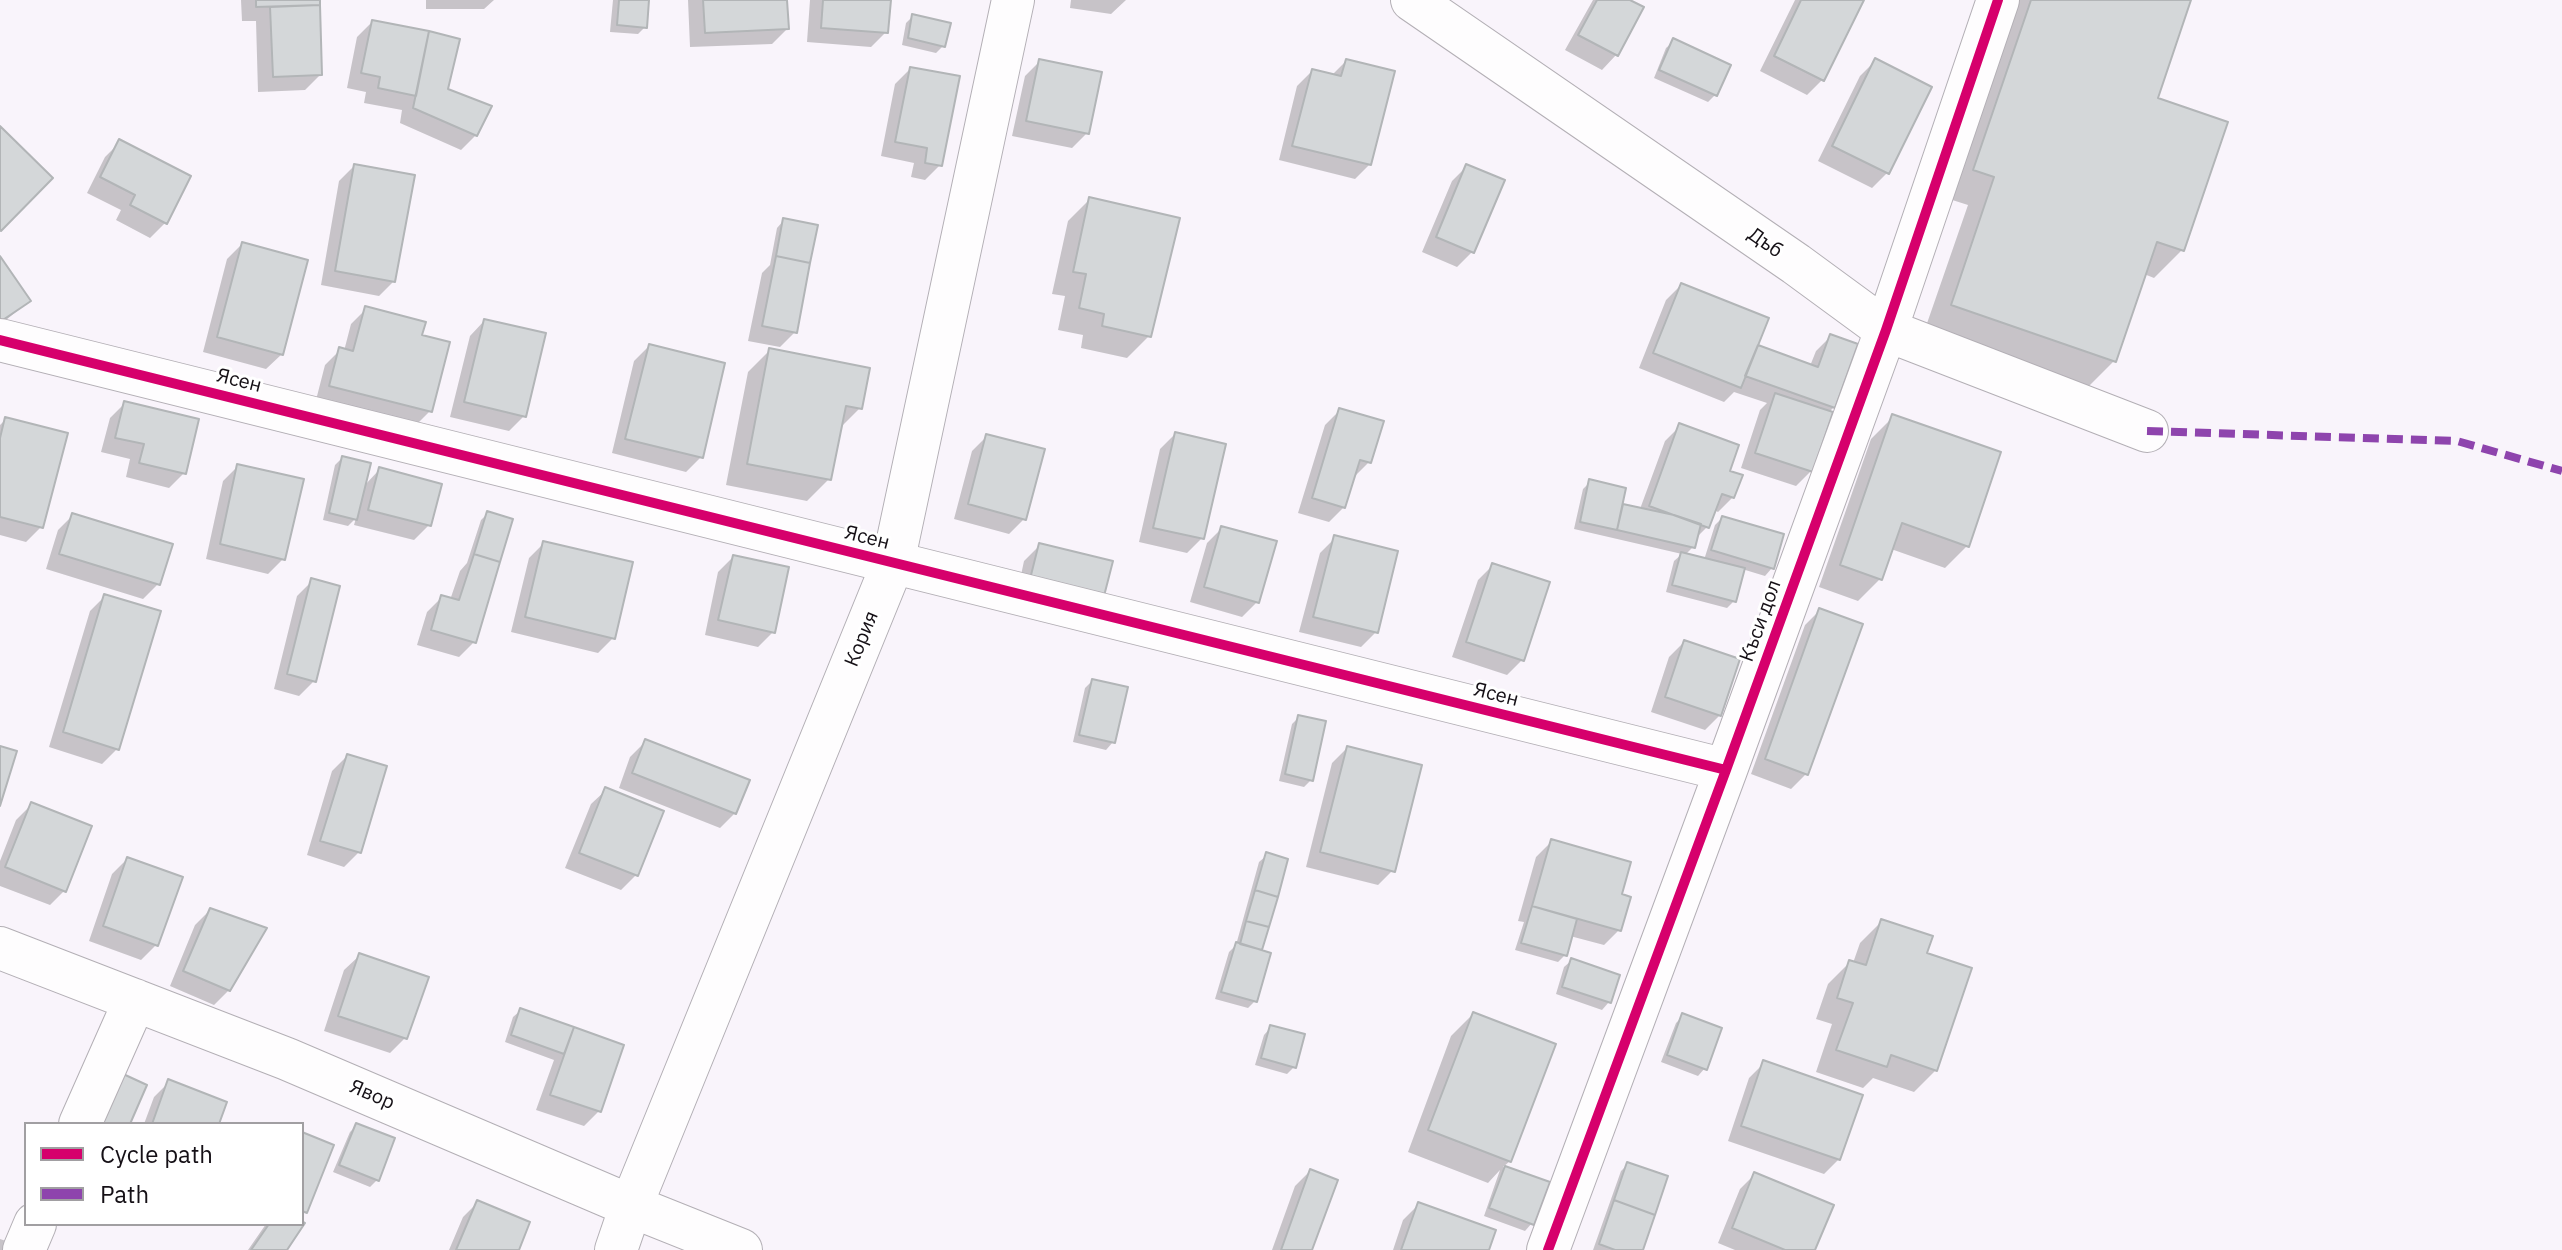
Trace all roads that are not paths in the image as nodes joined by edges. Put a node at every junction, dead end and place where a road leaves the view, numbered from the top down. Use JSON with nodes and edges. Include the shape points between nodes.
{"nodes":[{"id":1,"x":1013,"y":0,"type":"edge"},
{"id":2,"x":1412,"y":0,"type":"edge"},
{"id":3,"x":1998,"y":0,"type":"edge"},
{"id":4,"x":1886,"y":330,"type":"junction"},
{"id":5,"x":0,"y":340,"type":"edge"},
{"id":6,"x":2147,"y":431,"type":"dead end"},
{"id":7,"x":893,"y":563,"type":"junction"},
{"id":8,"x":1726,"y":770,"type":"junction"},
{"id":9,"x":0,"y":948,"type":"edge"},
{"id":10,"x":135,"y":1000,"type":"junction"},
{"id":11,"x":81,"y":1122,"type":"edge"},
{"id":12,"x":631,"y":1206,"type":"junction"},
{"id":13,"x":34,"y":1226,"type":"edge"},
{"id":14,"x":24,"y":1250,"type":"edge"},
{"id":15,"x":616,"y":1250,"type":"edge"},
{"id":16,"x":741,"y":1250,"type":"edge"},
{"id":17,"x":1548,"y":1250,"type":"edge"}],
"edges":[{"from":1,"to":7,"type":"street","name":"Кория"},
{"from":2,"to":4,"type":"street","name":"Дъб"},
{"from":3,"to":4,"type":"street","name":"Къси дол"},
{"from":4,"to":6,"type":"street","name":"Дъб"},
{"from":4,"to":8,"type":"street","name":"Къси дол"},
{"from":5,"to":7,"type":"street","name":"Ясен"},
{"from":7,"to":8,"type":"street","name":"Ясен"},
{"from":7,"to":12,"type":"street","name":"Кория"},
{"from":8,"to":17,"type":"street","name":"Къси дол"},
{"from":9,"to":10,"type":"street","name":"Явор"},
{"from":10,"to":11,"type":"street"},
{"from":10,"to":12,"type":"street","name":"Явор"},
{"from":12,"to":15,"type":"street","name":"Кория"},
{"from":12,"to":16,"type":"street","name":"Явор"},
{"from":13,"to":14,"type":"street"}]}
